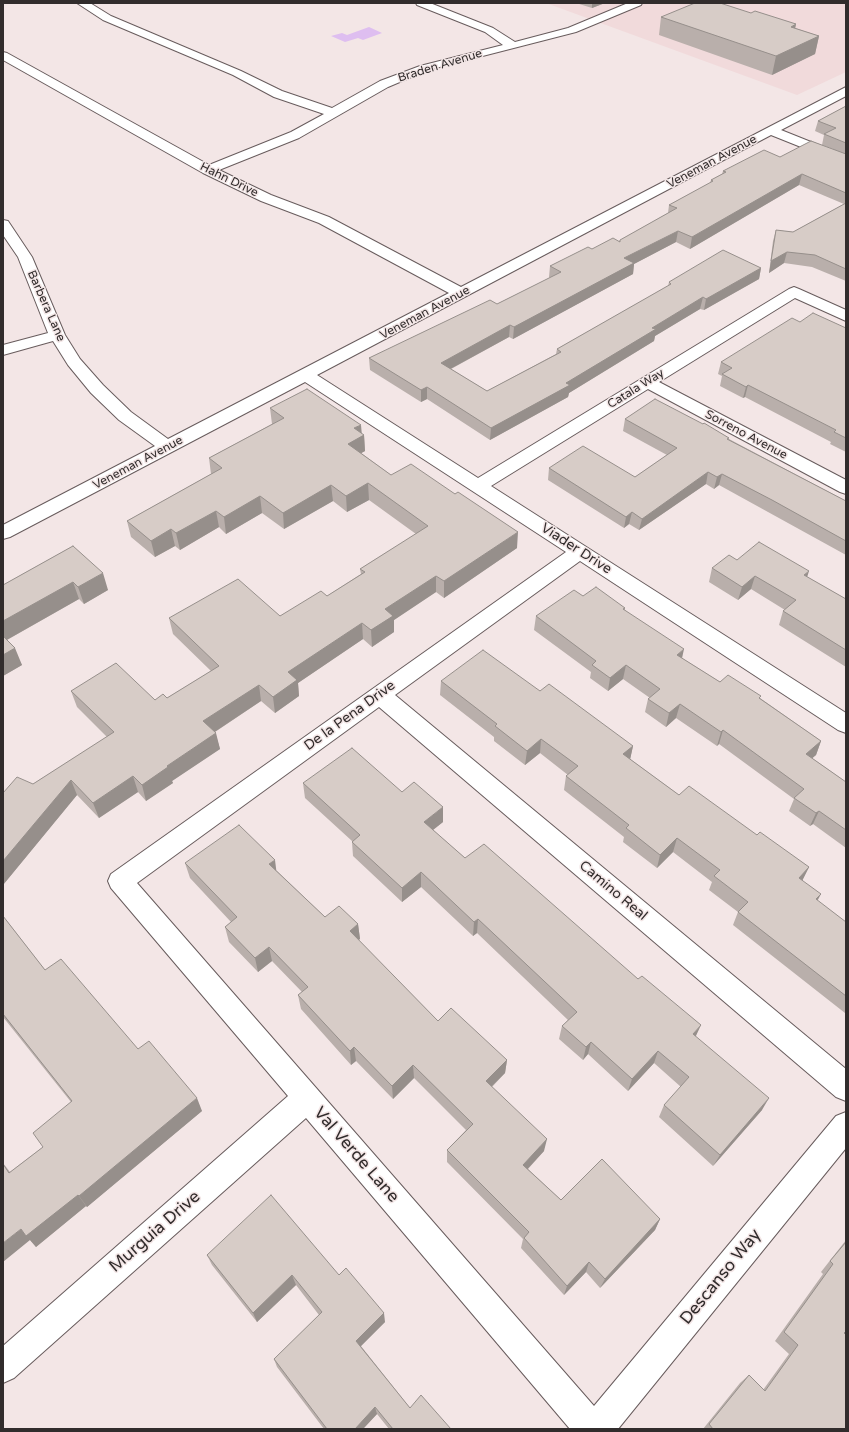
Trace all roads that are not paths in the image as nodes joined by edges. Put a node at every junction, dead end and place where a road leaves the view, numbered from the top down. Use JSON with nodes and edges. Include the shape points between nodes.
{"nodes":[{"id":1,"x":82,"y":3,"type":"edge"},
{"id":2,"x":421,"y":3,"type":"edge"},
{"id":3,"x":637,"y":3,"type":"edge"},
{"id":4,"x":513,"y":46,"type":"junction"},
{"id":5,"x":3,"y":55,"type":"edge"},
{"id":6,"x":846,"y":91,"type":"edge"},
{"id":7,"x":333,"y":113,"type":"junction"},
{"id":8,"x":771,"y":131,"type":"junction"},
{"id":9,"x":846,"y":161,"type":"edge"},
{"id":10,"x":208,"y":170,"type":"junction"},
{"id":11,"x":4,"y":226,"type":"edge"},
{"id":12,"x":461,"y":293,"type":"junction"},
{"id":13,"x":846,"y":316,"type":"edge"},
{"id":14,"x":57,"y":335,"type":"junction"},
{"id":15,"x":3,"y":350,"type":"edge"},
{"id":16,"x":306,"y":375,"type":"junction"},
{"id":17,"x":647,"y":382,"type":"junction"},
{"id":18,"x":168,"y":447,"type":"junction"},
{"id":19,"x":478,"y":486,"type":"junction"},
{"id":20,"x":846,"y":488,"type":"edge"},
{"id":21,"x":3,"y":533,"type":"edge"},
{"id":22,"x":580,"y":552,"type":"junction"},
{"id":23,"x":380,"y":695,"type":"junction"},
{"id":24,"x":846,"y":724,"type":"edge"},
{"id":25,"x":120,"y":881,"type":"joint"},
{"id":26,"x":846,"y":1087,"type":"edge"},
{"id":27,"x":307,"y":1098,"type":"junction"},
{"id":28,"x":846,"y":1126,"type":"edge"},
{"id":29,"x":3,"y":1367,"type":"edge"},
{"id":30,"x":592,"y":1429,"type":"edge"},
{"id":31,"x":597,"y":1429,"type":"edge"}],
"edges":[{"from":1,"to":7,"type":"street","via":[[107,18],[237,73],[278,94]]},
{"from":2,"to":4,"type":"street","via":[[489,30]]},
{"from":3,"to":4,"type":"street","name":"Braden Avenue","via":[[572,30]]},
{"from":4,"to":7,"type":"street","name":"Braden Avenue","via":[[424,68],[384,84]]},
{"from":5,"to":10,"type":"street","name":"Hahn Drive"},
{"from":6,"to":8,"type":"street","name":"Veneman Avenue"},
{"from":7,"to":10,"type":"street","name":"Braden Avenue","via":[[295,135]]},
{"from":8,"to":9,"type":"street"},
{"from":8,"to":12,"type":"street","name":"Veneman Avenue"},
{"from":10,"to":12,"type":"street","name":"Hahn Drive","via":[[247,190],[324,220]]},
{"from":11,"to":14,"type":"street","name":"Barbera Lane","via":[[25,257]]},
{"from":12,"to":16,"type":"street","name":"Veneman Avenue"},
{"from":13,"to":17,"type":"street","name":"Catala Way","via":[[794,292]]},
{"from":14,"to":15,"type":"street"},
{"from":14,"to":18,"type":"street","name":"Barbera Lane","via":[[74,362],[97,389],[125,416]]},
{"from":16,"to":18,"type":"street","name":"Veneman Avenue"},
{"from":16,"to":19,"type":"street","name":"Viader Drive"},
{"from":17,"to":19,"type":"street","name":"Catala Way"},
{"from":17,"to":20,"type":"street","name":"Sorreno Avenue"},
{"from":18,"to":21,"type":"street","name":"Veneman Avenue"},
{"from":19,"to":22,"type":"street","name":"Viader Drive"},
{"from":22,"to":23,"type":"street","name":"De la Pena Drive"},
{"from":22,"to":24,"type":"street","name":"Viader Drive"},
{"from":23,"to":25,"type":"street","name":"De la Pena Drive"},
{"from":23,"to":26,"type":"street","name":"Camino Real"},
{"from":25,"to":27,"type":"street","name":"Val Verde Lane"},
{"from":27,"to":29,"type":"street","name":"Murguia Drive"},
{"from":27,"to":30,"type":"street","name":"Val Verde Lane"},
{"from":28,"to":31,"type":"street","name":"Descanso Way"}]}
